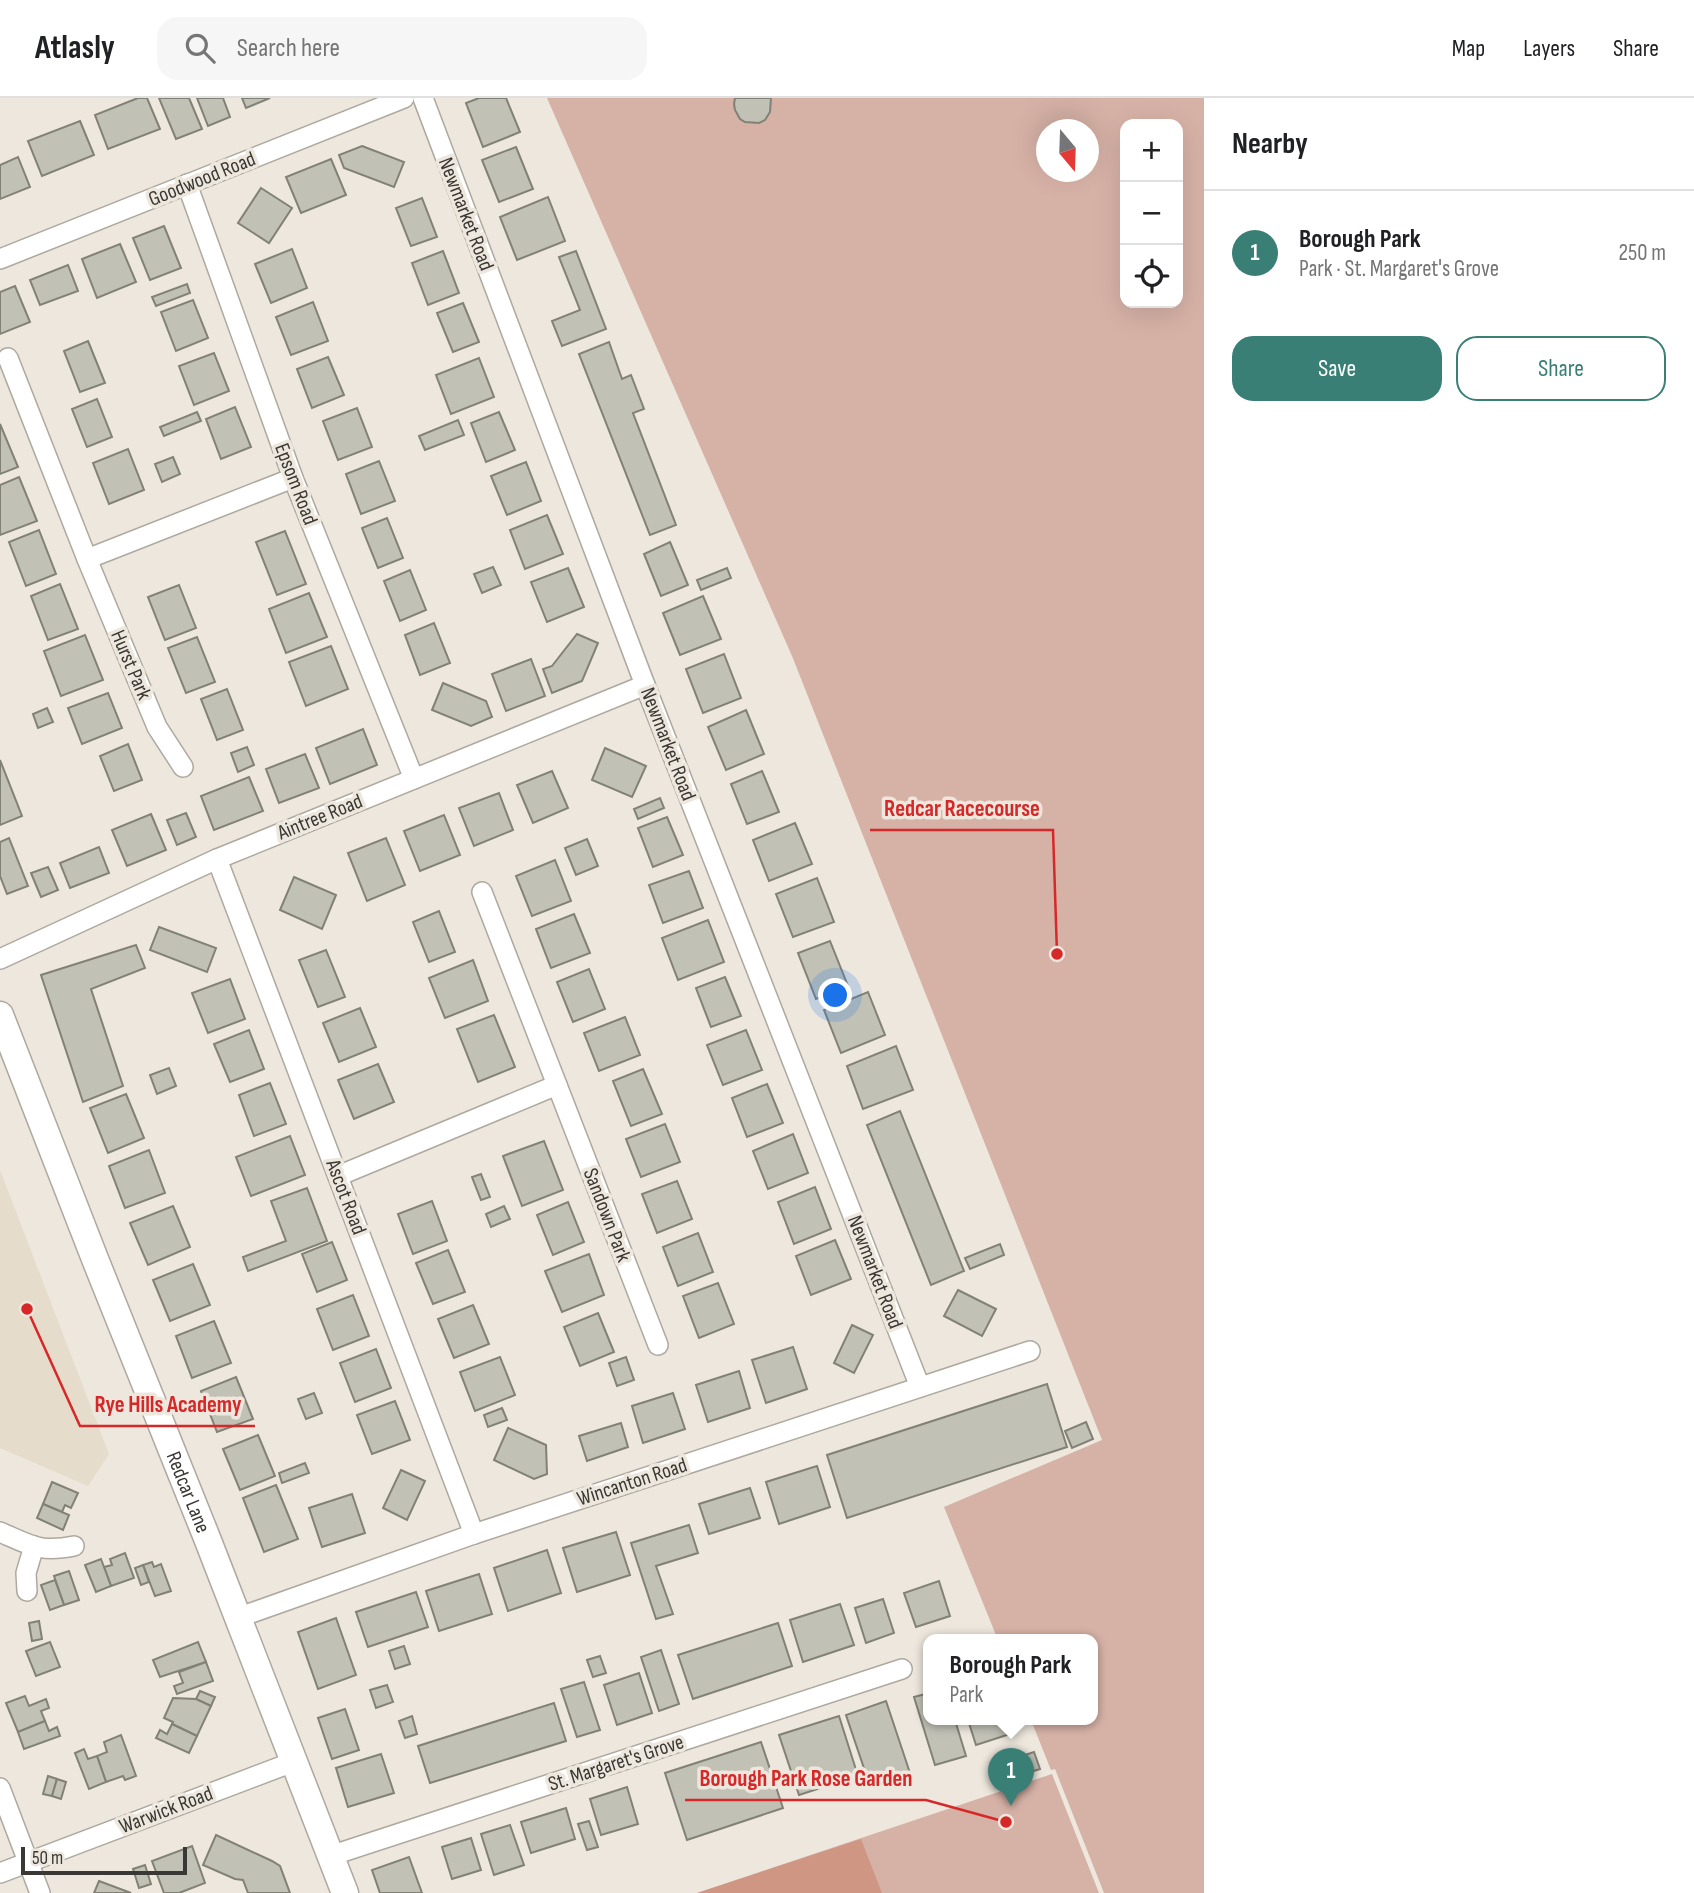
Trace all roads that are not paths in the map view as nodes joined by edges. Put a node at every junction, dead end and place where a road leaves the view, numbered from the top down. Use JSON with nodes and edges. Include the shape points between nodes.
{"nodes":[{"id":1,"x":404,"y":98,"type":"edge"},
{"id":2,"x":423,"y":98,"type":"edge"},
{"id":3,"x":187,"y":184,"type":"junction"},
{"id":4,"x":0,"y":259,"type":"edge"},
{"id":5,"x":8,"y":358,"type":"dead end"},
{"id":6,"x":293,"y":478,"type":"junction"},
{"id":7,"x":87,"y":559,"type":"junction"},
{"id":8,"x":645,"y":685,"type":"junction"},
{"id":9,"x":183,"y":767,"type":"dead end"},
{"id":10,"x":414,"y":779,"type":"junction"},
{"id":11,"x":217,"y":859,"type":"junction"},
{"id":12,"x":482,"y":892,"type":"dead end"},
{"id":13,"x":0,"y":959,"type":"edge"},
{"id":14,"x":0,"y":1014,"type":"edge"},
{"id":15,"x":557,"y":1085,"type":"junction"},
{"id":16,"x":338,"y":1176,"type":"junction"},
{"id":17,"x":657,"y":1345,"type":"dead end"},
{"id":18,"x":1030,"y":1351,"type":"dead end"},
{"id":19,"x":920,"y":1387,"type":"junction"},
{"id":20,"x":0,"y":1532,"type":"edge"},
{"id":21,"x":474,"y":1534,"type":"junction"},
{"id":22,"x":34,"y":1546,"type":"junction"},
{"id":23,"x":74,"y":1546,"type":"dead end"},
{"id":24,"x":27,"y":1591,"type":"dead end"},
{"id":25,"x":237,"y":1618,"type":"junction"},
{"id":26,"x":902,"y":1669,"type":"dead end"},
{"id":27,"x":293,"y":1762,"type":"junction"},
{"id":28,"x":0,"y":1788,"type":"edge"},
{"id":29,"x":330,"y":1856,"type":"junction"},
{"id":30,"x":28,"y":1862,"type":"junction"},
{"id":31,"x":0,"y":1873,"type":"edge"},
{"id":32,"x":40,"y":1893,"type":"edge"},
{"id":33,"x":345,"y":1893,"type":"edge"}],
"edges":[{"from":1,"to":3,"type":"street","name":"Goodwood Road"},
{"from":2,"to":8,"type":"street","name":"Newmarket Road"},
{"from":3,"to":4,"type":"street","name":"Goodwood Road"},
{"from":3,"to":6,"type":"street","name":"Epsom Road"},
{"from":5,"to":7,"type":"street","name":"Hurst Park"},
{"from":6,"to":7,"type":"street"},
{"from":6,"to":10,"type":"street","name":"Epsom Road"},
{"from":7,"to":9,"type":"street","name":"Hurst Park","via":[[157,727]]},
{"from":8,"to":10,"type":"street","name":"Aintree Road"},
{"from":8,"to":19,"type":"street","name":"Newmarket Road"},
{"from":10,"to":11,"type":"street","name":"Aintree Road"},
{"from":11,"to":13,"type":"street","name":"Aintree Road"},
{"from":11,"to":16,"type":"street","name":"Ascot Road"},
{"from":12,"to":15,"type":"street","name":"Sandown Park"},
{"from":14,"to":25,"type":"main road","name":"Redcar Lane"},
{"from":15,"to":16,"type":"street"},
{"from":15,"to":17,"type":"street","name":"Sandown Park"},
{"from":16,"to":21,"type":"street","name":"Ascot Road"},
{"from":18,"to":19,"type":"street","name":"Wincanton Road"},
{"from":19,"to":21,"type":"street","name":"Wincanton Road"},
{"from":20,"to":22,"type":"street"},
{"from":21,"to":25,"type":"street","name":"Wincanton Road"},
{"from":22,"to":23,"type":"street","via":[[56,1550]]},
{"from":22,"to":24,"type":"street","via":[[26,1573]]},
{"from":25,"to":27,"type":"main road","name":"Redcar Lane"},
{"from":26,"to":29,"type":"street","name":"St. Margaret's Grove"},
{"from":27,"to":29,"type":"main road","name":"Redcar Lane"},
{"from":27,"to":30,"type":"street","name":"Warwick Road"},
{"from":28,"to":30,"type":"street"},
{"from":29,"to":33,"type":"main road","name":"Redcar Lane"},
{"from":30,"to":31,"type":"street","name":"Warwick Road"},
{"from":30,"to":32,"type":"street"}]}
